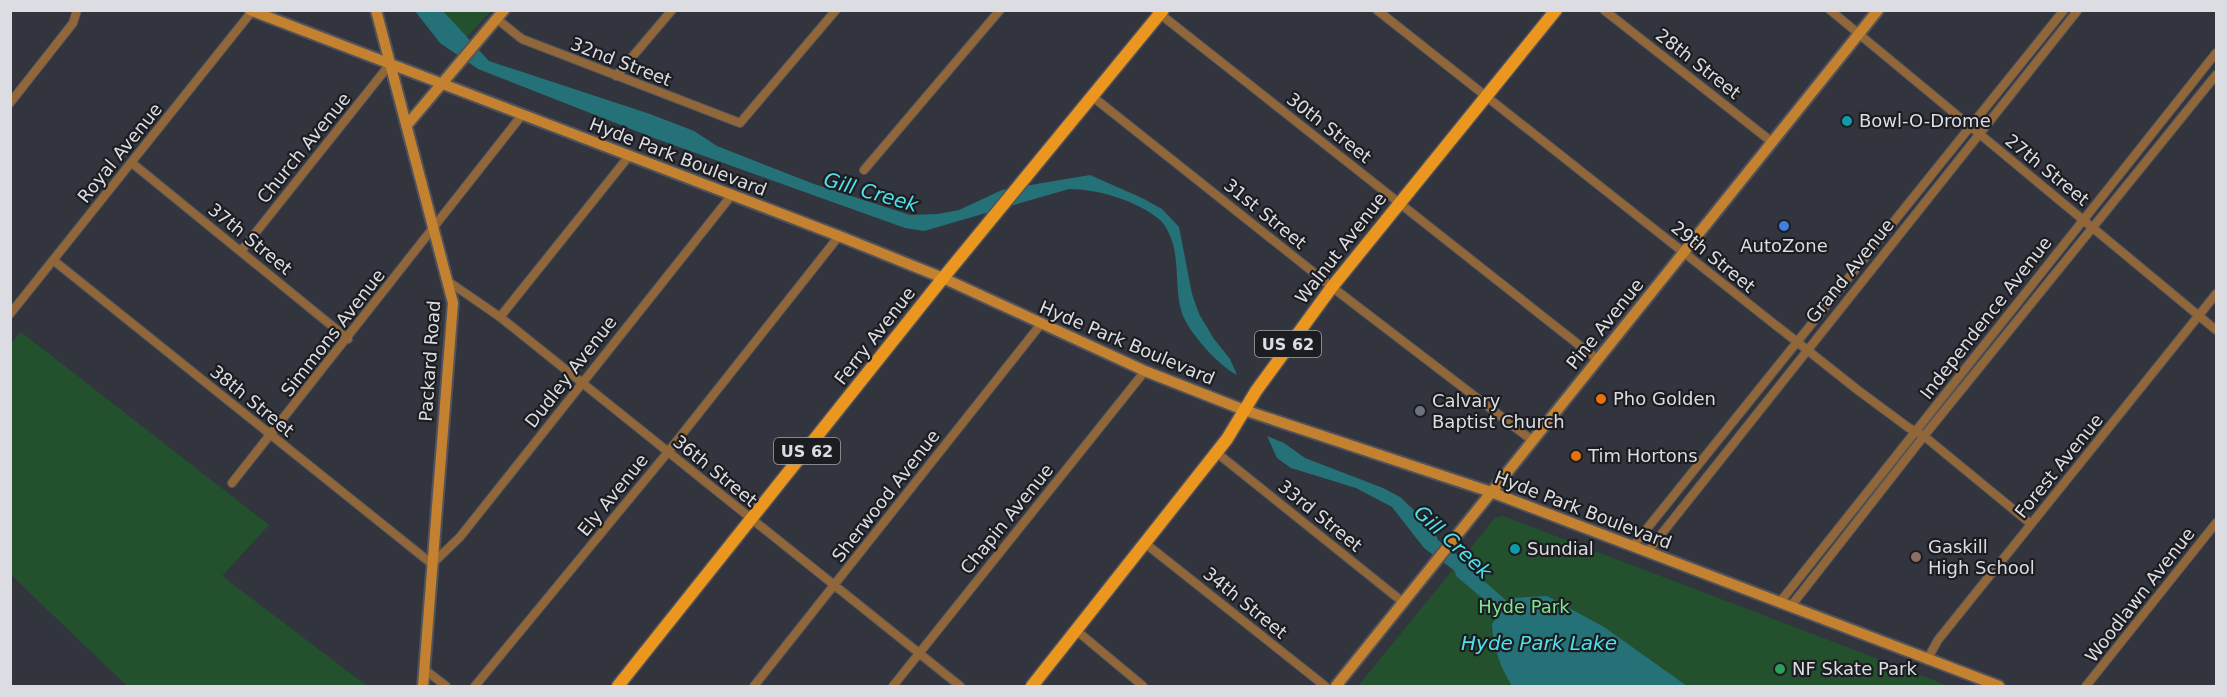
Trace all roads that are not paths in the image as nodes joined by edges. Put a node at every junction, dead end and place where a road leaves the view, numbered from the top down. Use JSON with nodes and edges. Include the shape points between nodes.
{"nodes":[{"id":1,"x":78,"y":10,"type":"edge"},
{"id":2,"x":376,"y":10,"type":"edge"},
{"id":3,"x":672,"y":10,"type":"edge"},
{"id":4,"x":836,"y":10,"type":"edge"},
{"id":5,"x":1000,"y":10,"type":"edge"},
{"id":6,"x":1377,"y":10,"type":"edge"},
{"id":7,"x":1556,"y":10,"type":"edge"},
{"id":8,"x":1605,"y":10,"type":"edge"},
{"id":9,"x":1830,"y":10,"type":"edge"},
{"id":10,"x":1878,"y":10,"type":"edge"},
{"id":11,"x":2064,"y":10,"type":"edge"},
{"id":12,"x":2078,"y":10,"type":"edge"},
{"id":13,"x":252,"y":11,"type":"edge"},
{"id":14,"x":1159,"y":12,"type":"edge"},
{"id":15,"x":501,"y":15,"type":"edge"},
{"id":16,"x":1860,"y":34,"type":"junction"},
{"id":17,"x":2217,"y":53,"type":"edge"},
{"id":18,"x":390,"y":64,"type":"junction"},
{"id":19,"x":2217,"y":75,"type":"edge"},
{"id":20,"x":616,"y":76,"type":"junction"},
{"id":21,"x":442,"y":83,"type":"junction"},
{"id":22,"x":1486,"y":96,"type":"junction"},
{"id":23,"x":1093,"y":97,"type":"junction"},
{"id":24,"x":10,"y":103,"type":"edge"},
{"id":25,"x":522,"y":115,"type":"junction"},
{"id":26,"x":407,"y":125,"type":"junction"},
{"id":27,"x":1970,"y":127,"type":"junction"},
{"id":28,"x":1978,"y":134,"type":"junction"},
{"id":29,"x":1772,"y":142,"type":"junction"},
{"id":30,"x":629,"y":156,"type":"junction"},
{"id":31,"x":132,"y":163,"type":"junction"},
{"id":32,"x":864,"y":170,"type":"dead end"},
{"id":33,"x":731,"y":196,"type":"junction"},
{"id":34,"x":1400,"y":202,"type":"junction"},
{"id":35,"x":2083,"y":220,"type":"junction"},
{"id":36,"x":2094,"y":228,"type":"junction"},
{"id":37,"x":435,"y":229,"type":"junction"},
{"id":38,"x":839,"y":236,"type":"junction"},
{"id":39,"x":241,"y":250,"type":"junction"},
{"id":40,"x":1684,"y":252,"type":"junction"},
{"id":41,"x":54,"y":260,"type":"junction"},
{"id":42,"x":944,"y":278,"type":"junction"},
{"id":43,"x":449,"y":282,"type":"junction"},
{"id":44,"x":1332,"y":287,"type":"junction"},
{"id":45,"x":2217,"y":294,"type":"edge"},
{"id":46,"x":12,"y":309,"type":"edge"},
{"id":47,"x":2199,"y":315,"type":"junction"},
{"id":48,"x":500,"y":317,"type":"junction"},
{"id":49,"x":1041,"y":324,"type":"junction"},
{"id":50,"x":2217,"y":330,"type":"edge"},
{"id":51,"x":348,"y":339,"type":"junction"},
{"id":52,"x":1798,"y":341,"type":"junction"},
{"id":53,"x":1808,"y":348,"type":"junction"},
{"id":54,"x":1598,"y":360,"type":"junction"},
{"id":55,"x":1145,"y":371,"type":"junction"},
{"id":56,"x":581,"y":384,"type":"junction"},
{"id":57,"x":1244,"y":410,"type":"junction"},
{"id":58,"x":1915,"y":431,"type":"junction"},
{"id":59,"x":271,"y":435,"type":"junction"},
{"id":60,"x":1924,"y":436,"type":"junction"},
{"id":61,"x":1533,"y":441,"type":"junction"},
{"id":62,"x":668,"y":452,"type":"junction"},
{"id":63,"x":1217,"y":453,"type":"junction"},
{"id":64,"x":232,"y":483,"type":"dead end"},
{"id":65,"x":1491,"y":492,"type":"junction"},
{"id":66,"x":753,"y":520,"type":"junction"},
{"id":67,"x":2217,"y":523,"type":"edge"},
{"id":68,"x":2031,"y":524,"type":"junction"},
{"id":69,"x":1146,"y":544,"type":"junction"},
{"id":70,"x":1633,"y":546,"type":"junction"},
{"id":71,"x":1648,"y":551,"type":"junction"},
{"id":72,"x":432,"y":564,"type":"junction"},
{"id":73,"x":835,"y":586,"type":"junction"},
{"id":74,"x":1780,"y":602,"type":"junction"},
{"id":75,"x":1404,"y":603,"type":"junction"},
{"id":76,"x":1791,"y":606,"type":"junction"},
{"id":77,"x":1077,"y":631,"type":"junction"},
{"id":78,"x":919,"y":654,"type":"junction"},
{"id":79,"x":1927,"y":660,"type":"junction"},
{"id":80,"x":424,"y":670,"type":"junction"},
{"id":81,"x":423,"y":687,"type":"edge"},
{"id":82,"x":447,"y":687,"type":"edge"},
{"id":83,"x":475,"y":687,"type":"edge"},
{"id":84,"x":618,"y":687,"type":"edge"},
{"id":85,"x":754,"y":687,"type":"edge"},
{"id":86,"x":892,"y":687,"type":"edge"},
{"id":87,"x":960,"y":687,"type":"edge"},
{"id":88,"x":1032,"y":687,"type":"edge"},
{"id":89,"x":1143,"y":687,"type":"edge"},
{"id":90,"x":1325,"y":687,"type":"edge"},
{"id":91,"x":1336,"y":687,"type":"edge"},
{"id":92,"x":1999,"y":687,"type":"edge"},
{"id":93,"x":2086,"y":687,"type":"edge"}],
"edges":[{"from":1,"to":24,"type":"street","via":[[73,23]]},
{"from":2,"to":18,"type":"main road","name":"Packard Road"},
{"from":3,"to":20,"type":"street"},
{"from":4,"to":20,"type":"street","name":"32nd Street","via":[[740,123]]},
{"from":5,"to":32,"type":"street"},
{"from":6,"to":22,"type":"street","name":"29th Street"},
{"from":7,"to":22,"type":"main road","name":"Walnut Avenue","number":"US 62"},
{"from":8,"to":29,"type":"street","name":"28th Street"},
{"from":9,"to":16,"type":"street","name":"27th Street"},
{"from":10,"to":16,"type":"main road","name":"Pine Avenue"},
{"from":11,"to":27,"type":"street"},
{"from":12,"to":28,"type":"street","name":"Grand Avenue"},
{"from":13,"to":18,"type":"main road","name":"Hyde Park Boulevard"},
{"from":13,"to":31,"type":"street","name":"Royal Avenue"},
{"from":14,"to":23,"type":"main road","name":"Ferry Avenue","number":"US 62"},
{"from":14,"to":34,"type":"street","name":"30th Street"},
{"from":15,"to":20,"type":"street","name":"32nd Street","via":[[522,39]]},
{"from":15,"to":21,"type":"main road"},
{"from":16,"to":27,"type":"street","name":"27th Street"},
{"from":16,"to":29,"type":"main road","name":"Pine Avenue"},
{"from":17,"to":35,"type":"street","name":"Independence Avenue"},
{"from":18,"to":21,"type":"main road","name":"Hyde Park Boulevard"},
{"from":18,"to":26,"type":"main road","name":"Packard Road"},
{"from":18,"to":39,"type":"street","name":"Church Avenue"},
{"from":19,"to":36,"type":"street","name":"Independence Avenue"},
{"from":21,"to":25,"type":"main road","name":"Hyde Park Boulevard"},
{"from":21,"to":26,"type":"main road"},
{"from":22,"to":34,"type":"main road","name":"Walnut Avenue","number":"US 62"},
{"from":22,"to":40,"type":"street","name":"29th Street"},
{"from":23,"to":42,"type":"main road","name":"Ferry Avenue","number":"US 62"},
{"from":23,"to":44,"type":"street","name":"31st Street"},
{"from":25,"to":30,"type":"main road","name":"Hyde Park Boulevard"},
{"from":25,"to":37,"type":"street","name":"Simmons Avenue"},
{"from":26,"to":37,"type":"main road","name":"Packard Road"},
{"from":27,"to":28,"type":"street","name":"27th Street"},
{"from":27,"to":52,"type":"street"},
{"from":28,"to":35,"type":"street","name":"27th Street"},
{"from":28,"to":53,"type":"street","name":"Grand Avenue"},
{"from":29,"to":40,"type":"main road","name":"Pine Avenue"},
{"from":30,"to":33,"type":"main road","name":"Hyde Park Boulevard"},
{"from":30,"to":48,"type":"street"},
{"from":31,"to":39,"type":"street","name":"37th Street"},
{"from":31,"to":41,"type":"street","name":"Royal Avenue"},
{"from":33,"to":38,"type":"main road","name":"Hyde Park Boulevard"},
{"from":33,"to":56,"type":"street","name":"Dudley Avenue"},
{"from":34,"to":44,"type":"main road","name":"Walnut Avenue","number":"US 62"},
{"from":34,"to":54,"type":"street","name":"30th Street"},
{"from":35,"to":36,"type":"street","name":"27th Street"},
{"from":35,"to":58,"type":"street","name":"Independence Avenue"},
{"from":36,"to":47,"type":"street","name":"27th Street"},
{"from":36,"to":60,"type":"street","name":"Independence Avenue"},
{"from":37,"to":43,"type":"main road","name":"Packard Road"},
{"from":37,"to":51,"type":"street","name":"Simmons Avenue"},
{"from":38,"to":42,"type":"main road","name":"Hyde Park Boulevard"},
{"from":38,"to":62,"type":"street","name":"Ely Avenue"},
{"from":39,"to":51,"type":"street","name":"37th Street"},
{"from":40,"to":52,"type":"street","name":"29th Street"},
{"from":40,"to":54,"type":"main road","name":"Pine Avenue"},
{"from":41,"to":46,"type":"street","name":"Royal Avenue"},
{"from":41,"to":59,"type":"street","name":"38th Street"},
{"from":42,"to":49,"type":"main road","name":"Hyde Park Boulevard"},
{"from":42,"to":66,"type":"main road","name":"Ferry Avenue","number":"US 62"},
{"from":43,"to":48,"type":"street","name":"36th Street"},
{"from":43,"to":72,"type":"main road","name":"Packard Road","via":[[453,303]]},
{"from":44,"to":57,"type":"main road","name":"Walnut Avenue","number":"US 62"},
{"from":44,"to":61,"type":"street","name":"31st Street"},
{"from":45,"to":47,"type":"street","name":"Forest Avenue"},
{"from":47,"to":50,"type":"street","name":"27th Street"},
{"from":47,"to":68,"type":"street","name":"Forest Avenue"},
{"from":48,"to":56,"type":"street","name":"36th Street"},
{"from":49,"to":55,"type":"main road","name":"Hyde Park Boulevard"},
{"from":49,"to":73,"type":"street","name":"Sherwood Avenue"},
{"from":51,"to":59,"type":"street","name":"Simmons Avenue"},
{"from":52,"to":53,"type":"street","name":"29th Street"},
{"from":52,"to":70,"type":"street"},
{"from":53,"to":58,"type":"street","name":"29th Street"},
{"from":53,"to":71,"type":"street","name":"Grand Avenue"},
{"from":54,"to":61,"type":"main road","name":"Pine Avenue"},
{"from":55,"to":57,"type":"main road","name":"Hyde Park Boulevard"},
{"from":55,"to":78,"type":"street","name":"Chapin Avenue"},
{"from":56,"to":62,"type":"street","name":"36th Street"},
{"from":56,"to":72,"type":"street","name":"Dudley Avenue","via":[[460,537]]},
{"from":57,"to":63,"type":"main road","name":"Walnut Avenue","number":"US 62"},
{"from":57,"to":65,"type":"main road","name":"Hyde Park Boulevard"},
{"from":58,"to":60,"type":"street","name":"29th Street"},
{"from":58,"to":74,"type":"street","name":"Independence Avenue"},
{"from":59,"to":64,"type":"street","name":"Simmons Avenue"},
{"from":59,"to":72,"type":"street","name":"38th Street"},
{"from":60,"to":68,"type":"street","name":"29th Street"},
{"from":60,"to":76,"type":"street","name":"Independence Avenue"},
{"from":61,"to":65,"type":"main road","name":"Pine Avenue"},
{"from":62,"to":66,"type":"street","name":"36th Street"},
{"from":62,"to":83,"type":"street","name":"Ely Avenue"},
{"from":63,"to":69,"type":"main road","name":"Walnut Avenue","number":"US 62"},
{"from":63,"to":75,"type":"street","name":"33rd Street"},
{"from":65,"to":70,"type":"main road","name":"Hyde Park Boulevard"},
{"from":65,"to":75,"type":"main road","name":"Pine Avenue"},
{"from":66,"to":73,"type":"street","name":"36th Street"},
{"from":66,"to":84,"type":"main road","name":"Ferry Avenue","number":"US 62"},
{"from":67,"to":93,"type":"street","name":"Woodlawn Avenue"},
{"from":68,"to":79,"type":"street","name":"Forest Avenue","via":[[1938,640]]},
{"from":69,"to":77,"type":"main road","name":"Walnut Avenue","number":"US 62"},
{"from":69,"to":90,"type":"street","name":"34th Street"},
{"from":70,"to":71,"type":"main road","name":"Hyde Park Boulevard"},
{"from":71,"to":74,"type":"main road","name":"Hyde Park Boulevard"},
{"from":72,"to":80,"type":"main road","name":"Packard Road"},
{"from":73,"to":78,"type":"street","name":"36th Street"},
{"from":73,"to":85,"type":"street","name":"Sherwood Avenue"},
{"from":74,"to":76,"type":"main road","name":"Hyde Park Boulevard"},
{"from":75,"to":91,"type":"main road","name":"Pine Avenue"},
{"from":76,"to":79,"type":"main road","name":"Hyde Park Boulevard"},
{"from":77,"to":88,"type":"main road","name":"Walnut Avenue","number":"US 62"},
{"from":77,"to":89,"type":"street"},
{"from":78,"to":86,"type":"street","name":"Chapin Avenue"},
{"from":78,"to":87,"type":"street","name":"36th Street"},
{"from":79,"to":92,"type":"main road","name":"Hyde Park Boulevard"},
{"from":80,"to":81,"type":"main road","name":"Packard Road"},
{"from":80,"to":82,"type":"street"}]}
